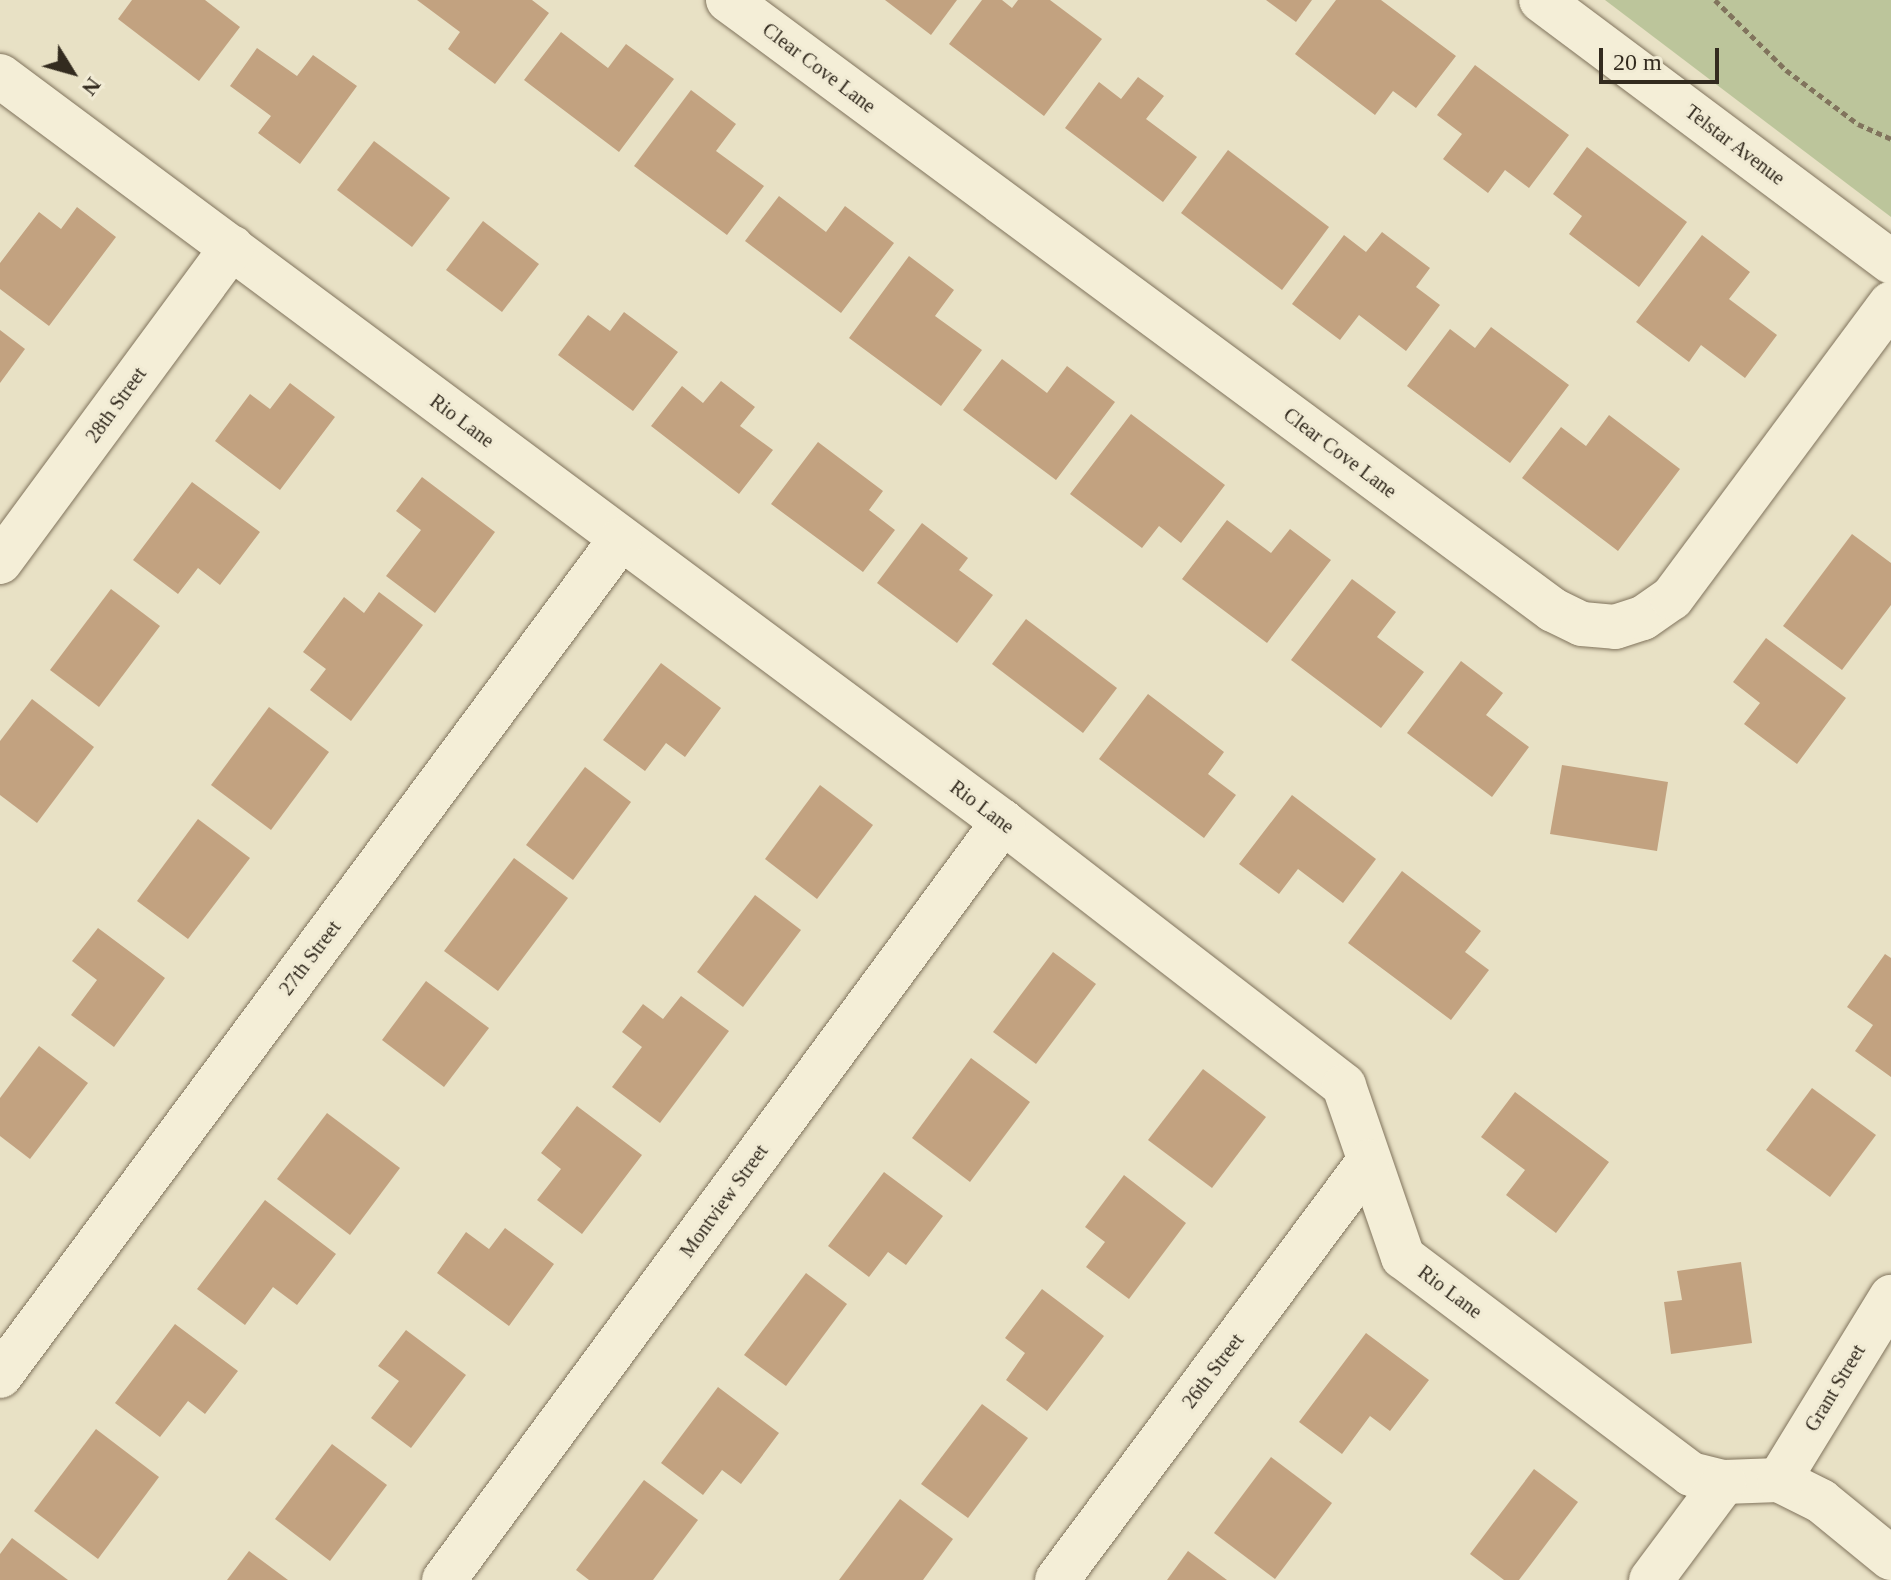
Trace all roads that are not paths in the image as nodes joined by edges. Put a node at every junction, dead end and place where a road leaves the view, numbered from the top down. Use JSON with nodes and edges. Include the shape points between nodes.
{"nodes":[{"id":1,"x":728,"y":0,"type":"edge"},
{"id":2,"x":1541,"y":0,"type":"edge"},
{"id":3,"x":0,"y":76,"type":"edge"},
{"id":4,"x":232,"y":247,"type":"junction"},
{"id":5,"x":1891,"y":262,"type":"edge"},
{"id":6,"x":1891,"y":303,"type":"edge"},
{"id":7,"x":620,"y":540,"type":"junction"},
{"id":8,"x":0,"y":562,"type":"edge"},
{"id":9,"x":1003,"y":822,"type":"junction"},
{"id":10,"x":1369,"y":1161,"type":"junction"},
{"id":11,"x":1891,"y":1297,"type":"edge"},
{"id":12,"x":0,"y":1376,"type":"edge"},
{"id":13,"x":1779,"y":1480,"type":"junction"},
{"id":14,"x":1724,"y":1482,"type":"junction"},
{"id":15,"x":1891,"y":1558,"type":"edge"},
{"id":16,"x":444,"y":1580,"type":"edge"},
{"id":17,"x":1057,"y":1580,"type":"edge"},
{"id":18,"x":1651,"y":1580,"type":"edge"}],
"edges":[{"from":1,"to":6,"type":"street","name":"Clear Cove Lane","via":[[1553,610],[1582,624],[1615,627],[1643,618],[1672,598]]},
{"from":2,"to":5,"type":"street","name":"Telstar Avenue"},
{"from":3,"to":4,"type":"street","name":"Rio Lane"},
{"from":4,"to":7,"type":"street","name":"Rio Lane"},
{"from":4,"to":8,"type":"street","name":"28th Street"},
{"from":7,"to":9,"type":"street","name":"Rio Lane"},
{"from":7,"to":12,"type":"street","name":"27th Street"},
{"from":9,"to":10,"type":"street","name":"Rio Lane","via":[[1344,1086]]},
{"from":9,"to":16,"type":"street","name":"Montview Street"},
{"from":10,"to":14,"type":"street","name":"Rio Lane","via":[[1403,1257],[1691,1474]]},
{"from":10,"to":17,"type":"street","name":"26th Street"},
{"from":11,"to":13,"type":"street","name":"Grant Street"},
{"from":13,"to":14,"type":"street","name":"Rio Lane"},
{"from":13,"to":15,"type":"street","name":"Rio Lane","via":[[1821,1501]]},
{"from":14,"to":18,"type":"street"}]}
